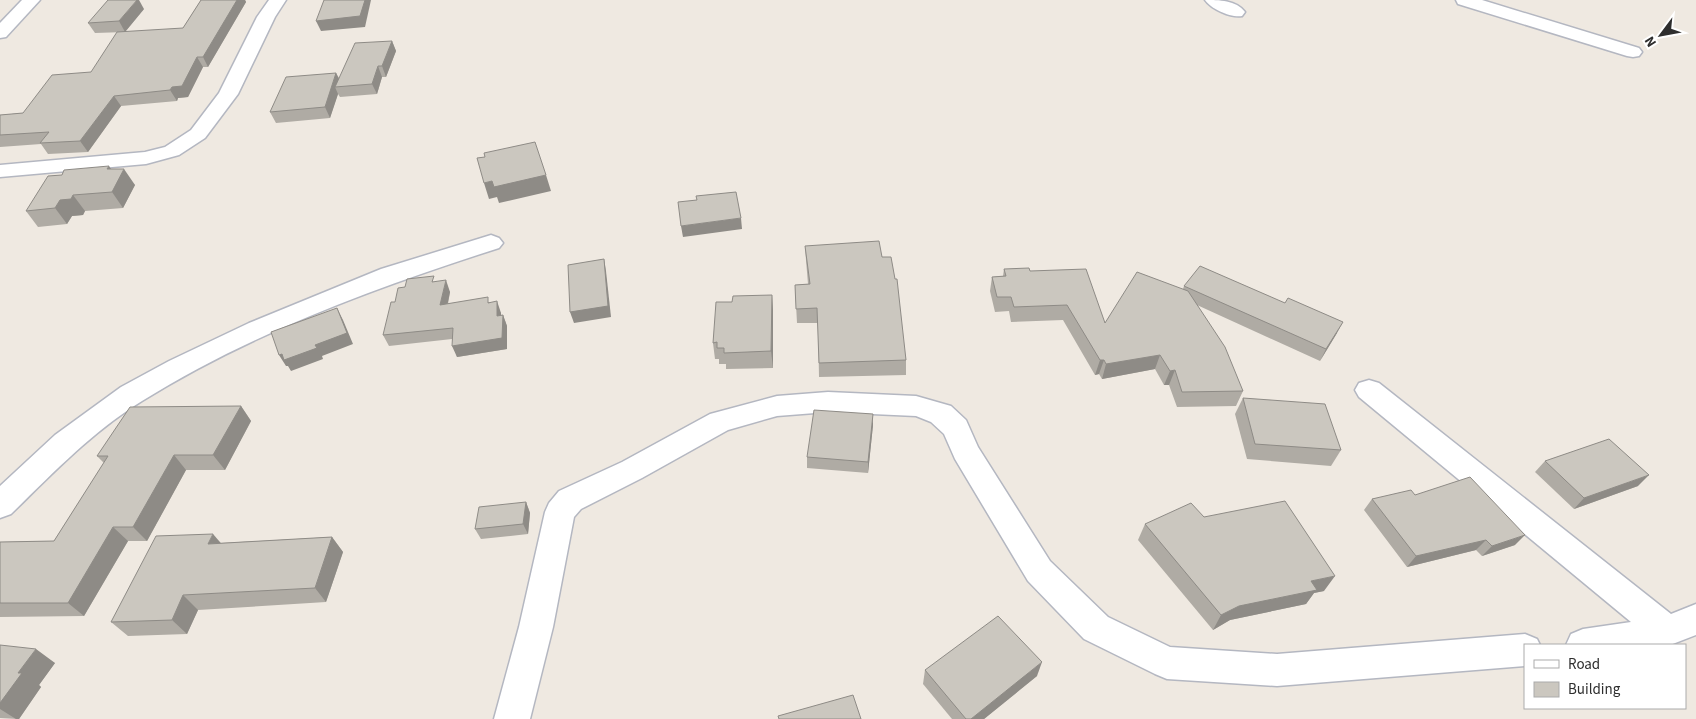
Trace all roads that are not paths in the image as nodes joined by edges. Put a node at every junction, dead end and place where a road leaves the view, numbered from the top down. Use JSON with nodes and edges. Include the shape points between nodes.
{"nodes":[{"id":1,"x":32,"y":0,"type":"edge"},
{"id":2,"x":278,"y":0,"type":"edge"},
{"id":3,"x":1213,"y":0,"type":"edge"},
{"id":4,"x":1464,"y":0,"type":"edge"},
{"id":5,"x":1236,"y":12,"type":"dead end"},
{"id":6,"x":0,"y":33,"type":"edge"},
{"id":7,"x":1633,"y":52,"type":"dead end"},
{"id":8,"x":0,"y":171,"type":"edge"},
{"id":9,"x":491,"y":243,"type":"dead end"},
{"id":10,"x":1369,"y":390,"type":"dead end"},
{"id":11,"x":0,"y":505,"type":"edge"},
{"id":12,"x":1681,"y":625,"type":"edge"},
{"id":13,"x":1588,"y":644,"type":"edge"},
{"id":14,"x":1524,"y":650,"type":"edge"},
{"id":15,"x":512,"y":719,"type":"edge"}],
"edges":[{"from":1,"to":6,"type":"street"},
{"from":2,"to":8,"type":"street","via":[[266,17],[228,94],[198,134],[172,151],[146,158]]},
{"from":3,"to":5,"type":"street"},
{"from":4,"to":7,"type":"street"},
{"from":9,"to":11,"type":"street","via":[[390,274],[178,368],[131,394],[65,443]]},
{"from":10,"to":12,"type":"street"},
{"from":12,"to":13,"type":"street"},
{"from":14,"to":15,"type":"street","via":[[1276,670],[1167,663],[1096,628],[1039,571],[965,450],[956,428],[941,414],[916,406],[828,402],[777,406],[720,422],[570,500],[560,512],[536,628]]}]}
